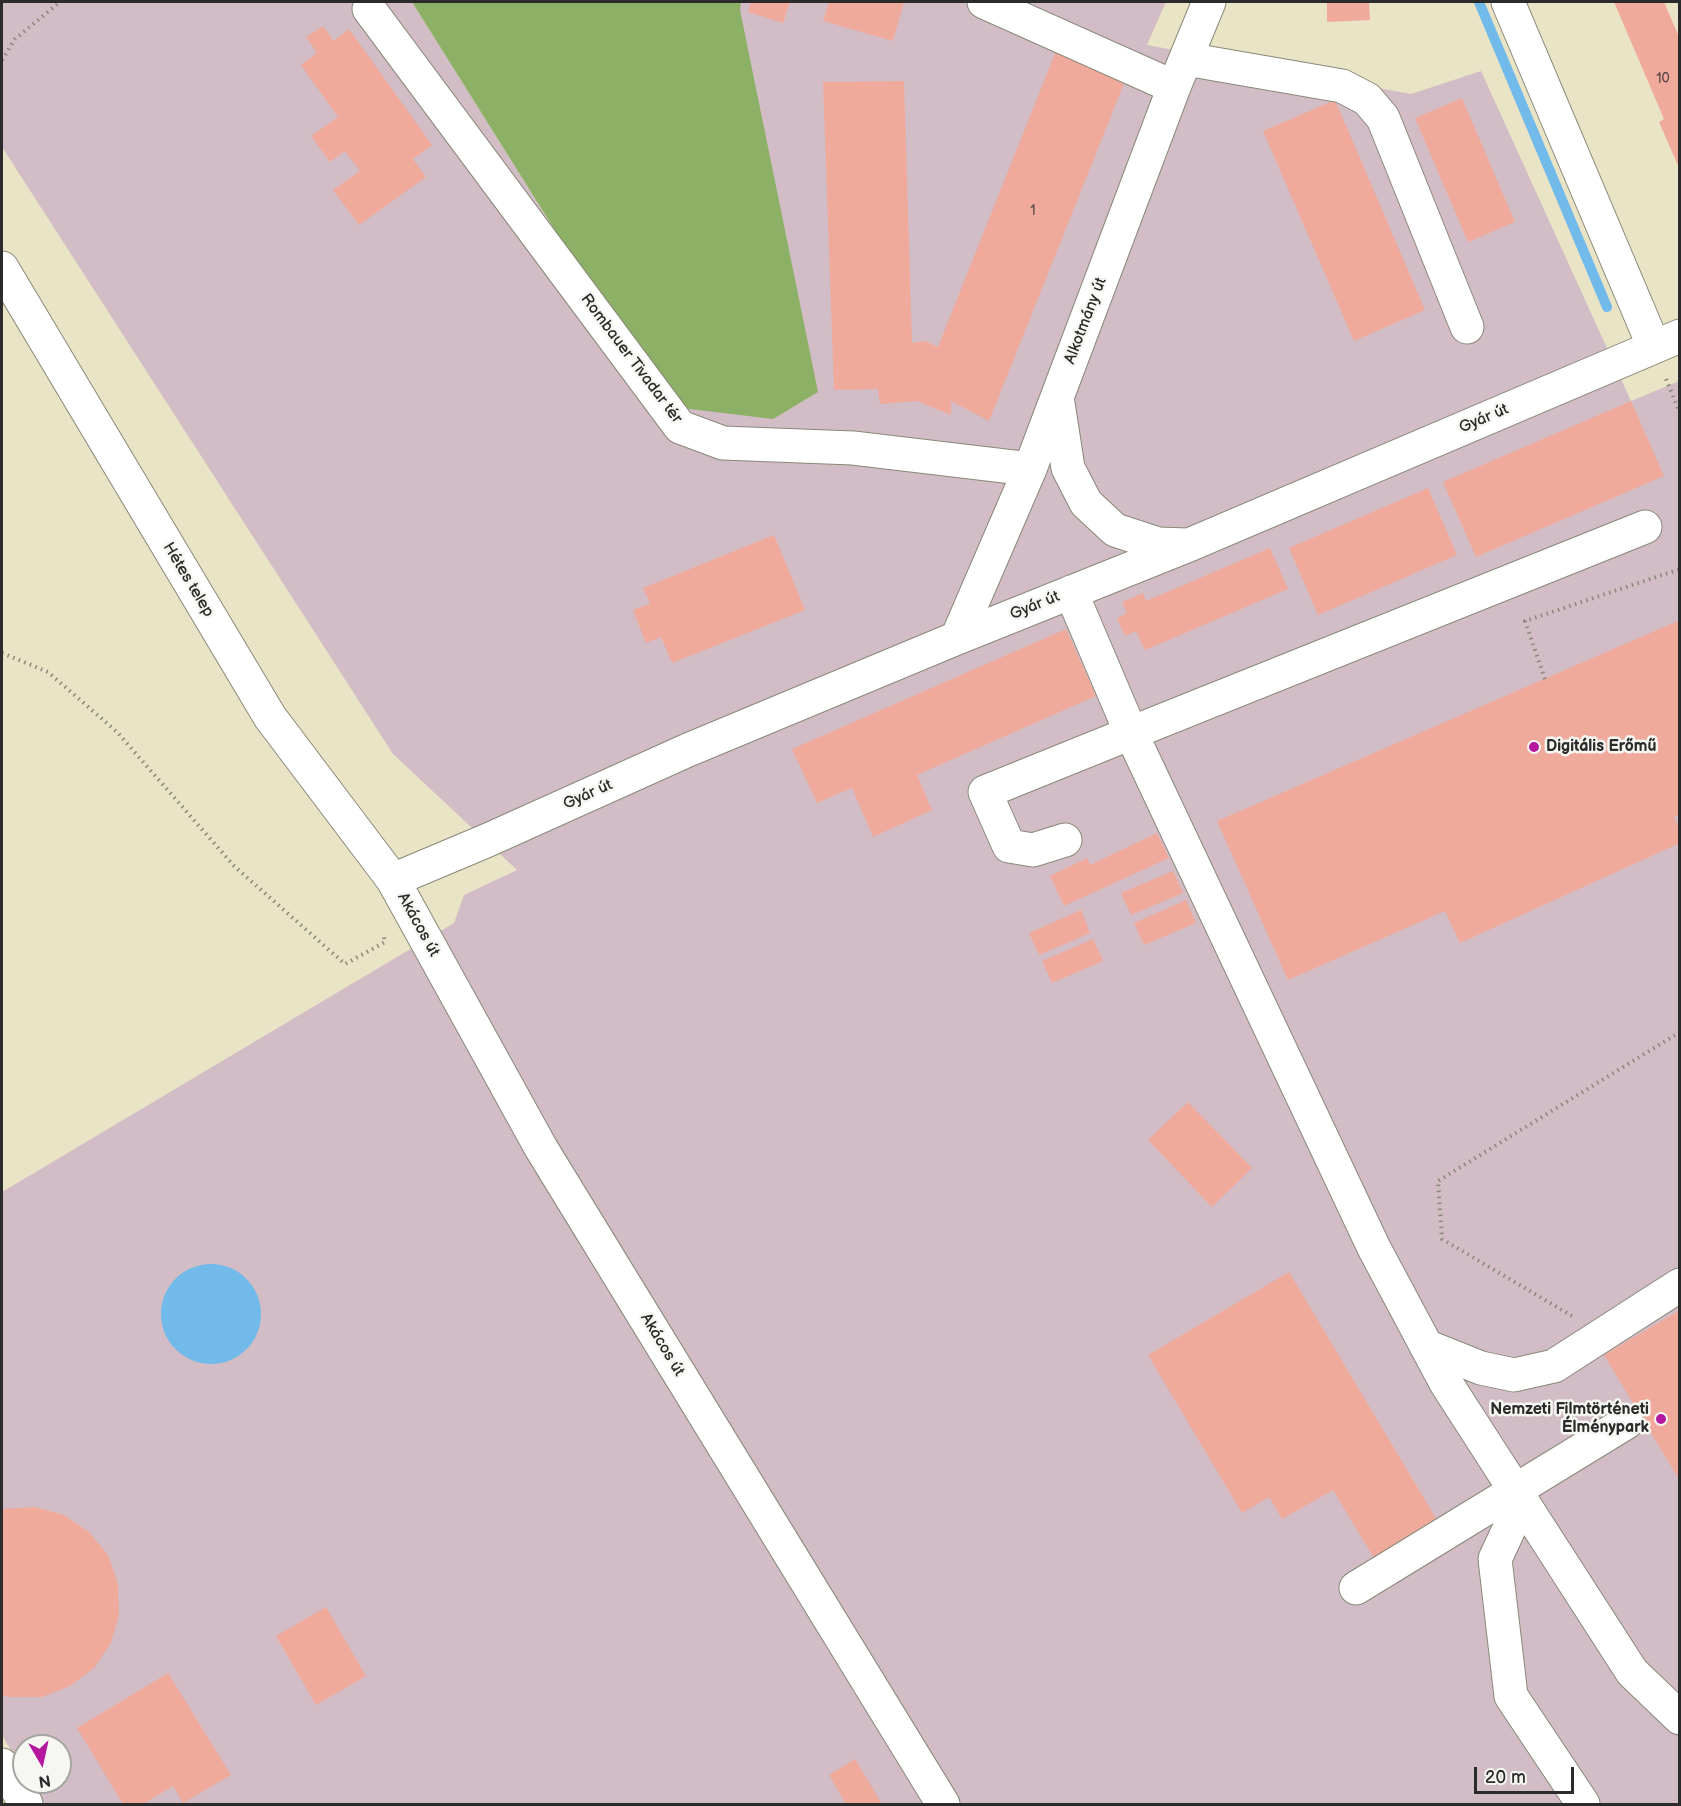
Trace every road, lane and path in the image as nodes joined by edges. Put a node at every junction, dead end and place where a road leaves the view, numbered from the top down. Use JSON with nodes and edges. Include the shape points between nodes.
{"nodes":[{"id":1,"x":60,"y":2,"type":"edge"},
{"id":2,"x":984,"y":2,"type":"edge"},
{"id":3,"x":1209,"y":2,"type":"edge"},
{"id":4,"x":1508,"y":2,"type":"edge"},
{"id":5,"x":369,"y":9,"type":"dead end"},
{"id":6,"x":2,"y":60,"type":"edge"},
{"id":7,"x":1180,"y":73,"type":"junction"},
{"id":8,"x":2,"y":268,"type":"edge"},
{"id":9,"x":1467,"y":327,"type":"dead end"},
{"id":10,"x":1667,"y":342,"type":"edge"},
{"id":11,"x":1058,"y":397,"type":"junction"},
{"id":12,"x":1030,"y":469,"type":"junction"},
{"id":13,"x":1645,"y":527,"type":"dead end"},
{"id":14,"x":1189,"y":545,"type":"junction"},
{"id":15,"x":1680,"y":569,"type":"edge"},
{"id":16,"x":1071,"y":592,"type":"junction"},
{"id":17,"x":957,"y":638,"type":"junction"},
{"id":18,"x":2,"y":653,"type":"edge"},
{"id":19,"x":1545,"y":678,"type":"dead end"},
{"id":20,"x":1131,"y":733,"type":"junction"},
{"id":21,"x":1065,"y":840,"type":"dead end"},
{"id":22,"x":393,"y":880,"type":"junction"},
{"id":23,"x":385,"y":942,"type":"dead end"},
{"id":24,"x":1680,"y":1032,"type":"edge"},
{"id":25,"x":1680,"y":1285,"type":"edge"},
{"id":26,"x":1577,"y":1320,"type":"dead end"},
{"id":27,"x":1426,"y":1346,"type":"junction"},
{"id":28,"x":1514,"y":1375,"type":"junction"},
{"id":29,"x":1461,"y":1407,"type":"junction"},
{"id":30,"x":1627,"y":1422,"type":"dead end"},
{"id":31,"x":1518,"y":1495,"type":"junction"},
{"id":32,"x":1356,"y":1588,"type":"dead end"},
{"id":33,"x":1680,"y":1718,"type":"edge"},
{"id":34,"x":2,"y":1765,"type":"edge"},
{"id":35,"x":26,"y":1804,"type":"edge"},
{"id":36,"x":943,"y":1804,"type":"edge"},
{"id":37,"x":1583,"y":1804,"type":"edge"}],
"edges":[{"from":1,"to":6,"type":"path","via":[[15,39]]},
{"from":2,"to":7,"type":"street"},
{"from":3,"to":7,"type":"street","name":"Alkotmány út"},
{"from":4,"to":10,"type":"street"},
{"from":5,"to":12,"type":"street","name":"Rombauer Tivadar tér","via":[[680,427],[723,443],[853,448]]},
{"from":7,"to":9,"type":"street","via":[[1342,86],[1367,99],[1383,118]]},
{"from":7,"to":11,"type":"street","name":"Alkotmány út"},
{"from":8,"to":22,"type":"street","name":"Hétes telep","via":[[270,717]]},
{"from":10,"to":14,"type":"street","name":"Gyár út"},
{"from":11,"to":12,"type":"street","name":"Alkotmány út"},
{"from":11,"to":14,"type":"street","via":[[1068,468],[1086,503],[1114,530],[1158,544]]},
{"from":12,"to":17,"type":"street","name":"Alkotmány út"},
{"from":13,"to":20,"type":"street"},
{"from":14,"to":16,"type":"street","name":"Gyár út"},
{"from":15,"to":19,"type":"path","via":[[1525,621]]},
{"from":16,"to":17,"type":"street","name":"Gyár út"},
{"from":16,"to":20,"type":"street"},
{"from":17,"to":22,"type":"street","name":"Gyár út","via":[[688,750]]},
{"from":18,"to":23,"type":"path","via":[[48,672],[117,732],[234,866],[345,964]]},
{"from":20,"to":21,"type":"street","via":[[985,792],[1009,846],[1033,850]]},
{"from":20,"to":27,"type":"street","via":[[1374,1248]]},
{"from":22,"to":36,"type":"street","name":"Akácos út","via":[[541,1148]]},
{"from":24,"to":26,"type":"path","via":[[1438,1181],[1442,1239]]},
{"from":25,"to":28,"type":"street","via":[[1554,1366]]},
{"from":27,"to":28,"type":"street","via":[[1481,1368]]},
{"from":27,"to":29,"type":"street"},
{"from":28,"to":29,"type":"street"},
{"from":29,"to":31,"type":"street"},
{"from":30,"to":31,"type":"street"},
{"from":31,"to":32,"type":"street"},
{"from":31,"to":33,"type":"street","via":[[1632,1672]]},
{"from":31,"to":37,"type":"street","via":[[1495,1559],[1511,1696]]},
{"from":34,"to":35,"type":"street"}]}
